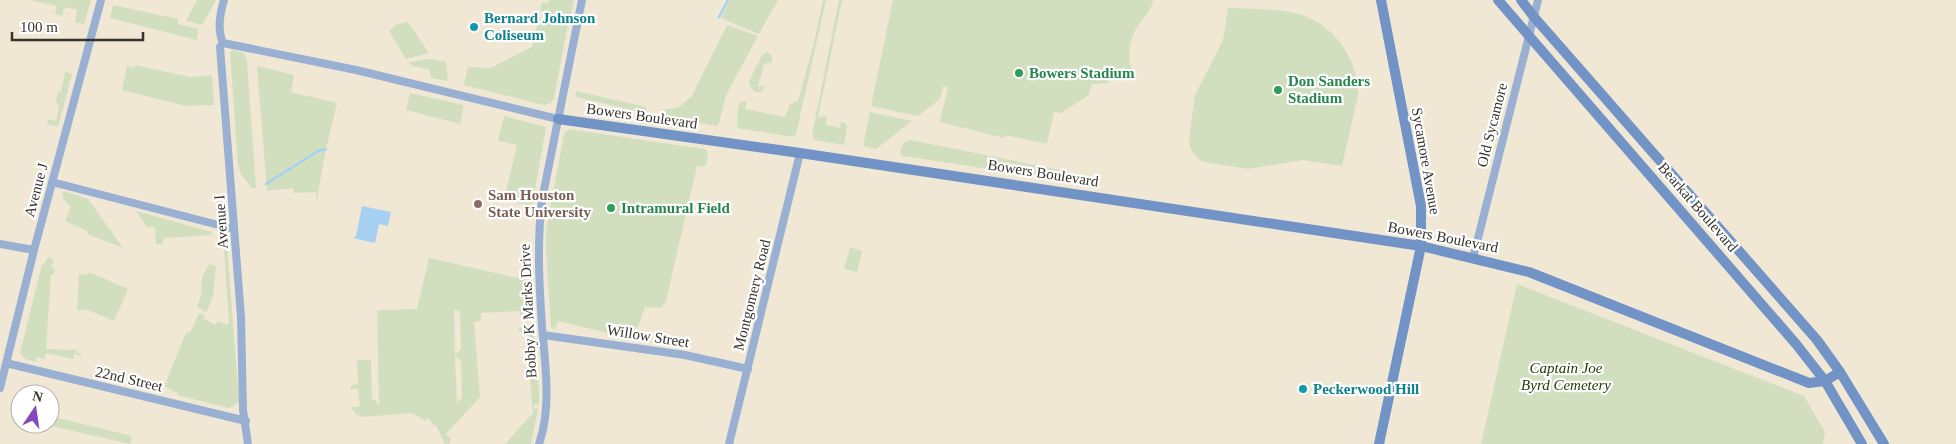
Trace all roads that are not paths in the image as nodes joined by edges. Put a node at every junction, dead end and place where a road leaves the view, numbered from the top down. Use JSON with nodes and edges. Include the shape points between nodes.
{"nodes":[{"id":1,"x":101,"y":0,"type":"edge"},
{"id":2,"x":224,"y":0,"type":"edge"},
{"id":3,"x":582,"y":0,"type":"edge"},
{"id":4,"x":1381,"y":0,"type":"edge"},
{"id":5,"x":1498,"y":0,"type":"edge"},
{"id":6,"x":1521,"y":0,"type":"edge"},
{"id":7,"x":1538,"y":0,"type":"edge"},
{"id":8,"x":1534,"y":16,"type":"junction"},
{"id":9,"x":1529,"y":35,"type":"junction"},
{"id":10,"x":223,"y":43,"type":"junction"},
{"id":11,"x":558,"y":119,"type":"junction"},
{"id":12,"x":800,"y":152,"type":"junction"},
{"id":13,"x":52,"y":182,"type":"junction"},
{"id":14,"x":234,"y":229,"type":"junction"},
{"id":15,"x":0,"y":244,"type":"edge"},
{"id":16,"x":1421,"y":246,"type":"junction"},
{"id":17,"x":34,"y":250,"type":"junction"},
{"id":18,"x":1473,"y":258,"type":"junction"},
{"id":19,"x":543,"y":335,"type":"junction"},
{"id":20,"x":6,"y":363,"type":"junction"},
{"id":21,"x":748,"y":369,"type":"junction"},
{"id":22,"x":1840,"y":372,"type":"junction"},
{"id":23,"x":1825,"y":381,"type":"junction"},
{"id":24,"x":0,"y":388,"type":"edge"},
{"id":25,"x":246,"y":421,"type":"junction"},
{"id":26,"x":248,"y":444,"type":"edge"},
{"id":27,"x":539,"y":444,"type":"edge"},
{"id":28,"x":729,"y":444,"type":"edge"},
{"id":29,"x":1379,"y":444,"type":"edge"},
{"id":30,"x":1862,"y":444,"type":"edge"},
{"id":31,"x":1884,"y":444,"type":"edge"}],
"edges":[{"from":1,"to":13,"type":"street","name":"Avenue J"},
{"from":2,"to":10,"type":"street","name":"Avenue I","via":[[219,34]]},
{"from":3,"to":11,"type":"street","name":"Bobby K Marks Drive"},
{"from":4,"to":16,"type":"street","name":"Sycamore Avenue","via":[[1421,206]]},
{"from":5,"to":9,"type":"street","name":"Bearkat Boulevard"},
{"from":6,"to":8,"type":"street","name":"Bearkat Boulevard"},
{"from":7,"to":8,"type":"street","name":"Old Sycamore"},
{"from":8,"to":9,"type":"street","name":"Old Sycamore"},
{"from":8,"to":22,"type":"street","name":"Bearkat Boulevard","via":[[1817,340]]},
{"from":9,"to":18,"type":"street","name":"Old Sycamore"},
{"from":9,"to":23,"type":"street","name":"Bearkat Boulevard","via":[[1769,311]]},
{"from":10,"to":11,"type":"street","name":"Bowers Boulevard","via":[[356,70]]},
{"from":10,"to":14,"type":"street","name":"Avenue I","via":[[220,47]]},
{"from":11,"to":12,"type":"street","name":"Bowers Boulevard"},
{"from":11,"to":19,"type":"street","name":"Bobby K Marks Drive","via":[[538,230]]},
{"from":12,"to":16,"type":"street","name":"Bowers Boulevard"},
{"from":12,"to":21,"type":"street","name":"Montgomery Road"},
{"from":13,"to":14,"type":"street"},
{"from":13,"to":17,"type":"street","name":"Avenue J"},
{"from":14,"to":25,"type":"street","name":"Avenue I"},
{"from":15,"to":17,"type":"street"},
{"from":16,"to":18,"type":"street","name":"Bowers Boulevard"},
{"from":16,"to":29,"type":"street","name":"Sycamore Avenue"},
{"from":17,"to":20,"type":"street","name":"Avenue J"},
{"from":18,"to":23,"type":"street","name":"Bowers Boulevard","via":[[1554,281],[1809,384]]},
{"from":19,"to":21,"type":"street","name":"Willow Street","via":[[686,356]]},
{"from":19,"to":27,"type":"street","name":"Bobby K Marks Drive","via":[[546,410]]},
{"from":20,"to":24,"type":"street","name":"Avenue J"},
{"from":20,"to":25,"type":"street","name":"22nd Street"},
{"from":21,"to":28,"type":"street","name":"Montgomery Road"},
{"from":22,"to":23,"type":"street"},
{"from":22,"to":31,"type":"street","name":"Bearkat Boulevard"},
{"from":23,"to":30,"type":"street","name":"Bearkat Boulevard"},
{"from":25,"to":26,"type":"street","name":"Avenue I"}]}
